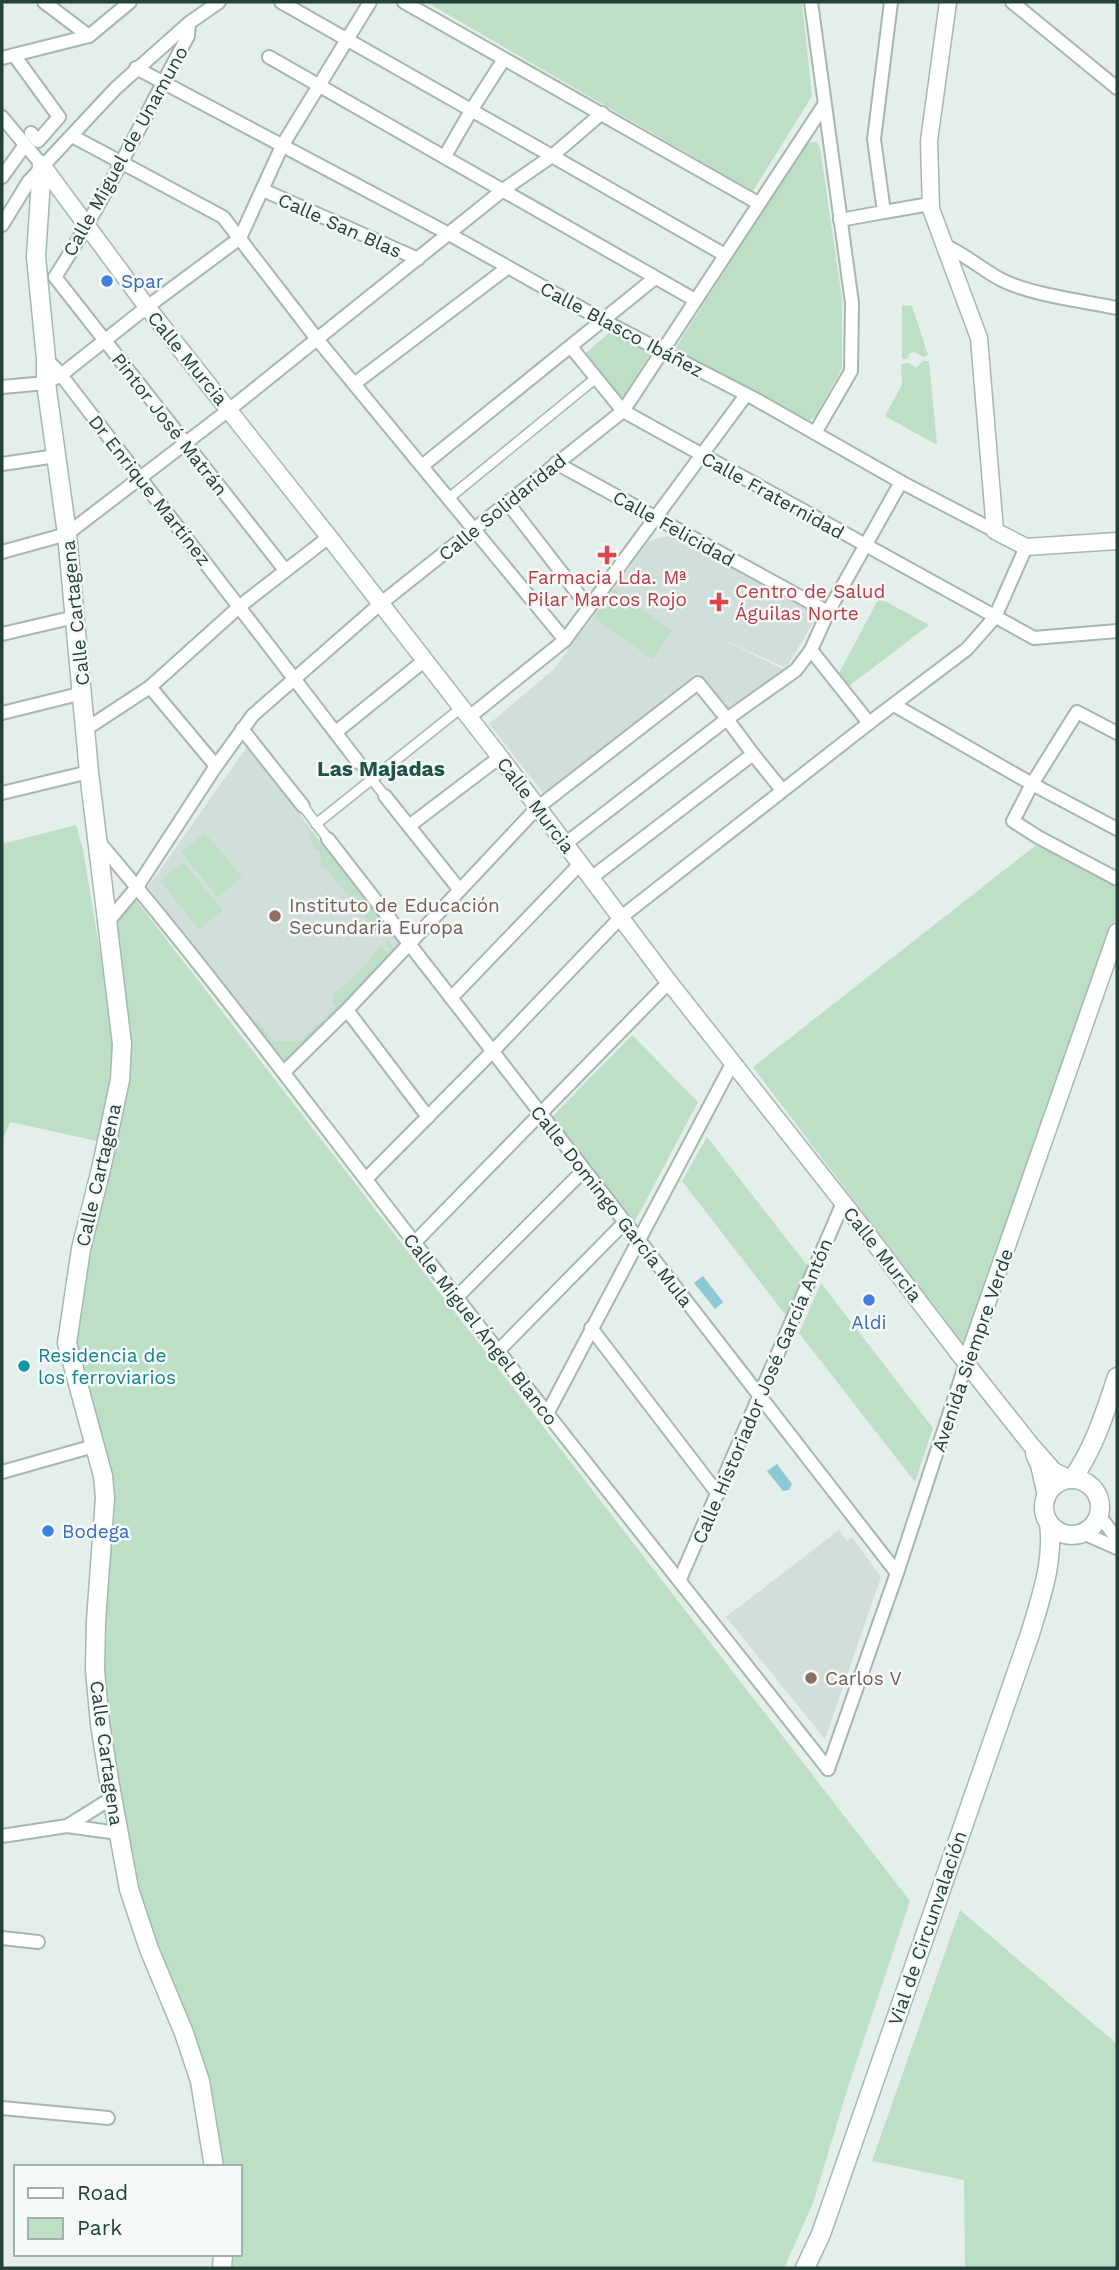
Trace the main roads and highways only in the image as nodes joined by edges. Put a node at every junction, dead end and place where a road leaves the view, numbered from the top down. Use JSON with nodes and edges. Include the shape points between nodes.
{"nodes":[{"id":1,"x":42,"y":166,"type":"road end"},
{"id":2,"x":1117,"y":1377,"type":"edge"},
{"id":3,"x":1104,"y":1416,"type":"junction"},
{"id":4,"x":1071,"y":1479,"type":"junction"},
{"id":5,"x":1094,"y":1490,"type":"junction"},
{"id":6,"x":1049,"y":1523,"type":"junction"},
{"id":7,"x":1082,"y":1533,"type":"junction"},
{"id":8,"x":1045,"y":1587,"type":"junction"},
{"id":9,"x":214,"y":2165,"type":"edge"},
{"id":10,"x":805,"y":2268,"type":"edge"}],
"edges":[{"from":1,"to":9,"type":"main road","name":"Calle Cartagena","via":[[36,257],[47,275],[46,359],[54,379],[56,456],[122,1062],[81,1249],[67,1343],[105,1498],[95,1670],[129,1889],[200,2081]]},
{"from":2,"to":3,"type":"main road"},
{"from":3,"to":4,"type":"main road","via":[[1085,1460]]},
{"from":3,"to":5,"type":"main road","via":[[1094,1461]]},
{"from":4,"to":5,"type":"main road"},
{"from":4,"to":6,"type":"main road","via":[[1056,1484],[1046,1496],[1044,1510]]},
{"from":5,"to":7,"type":"main road","via":[[1099,1515]]},
{"from":6,"to":7,"type":"main road","via":[[1064,1534]]},
{"from":6,"to":8,"type":"main road","name":"Vial de Circunvalación"},
{"from":7,"to":8,"type":"main road","name":"Vial de Circunvalación","via":[[1063,1550]]},
{"from":8,"to":10,"type":"main road","name":"Vial de Circunvalación","via":[[821,2234]]}]}
